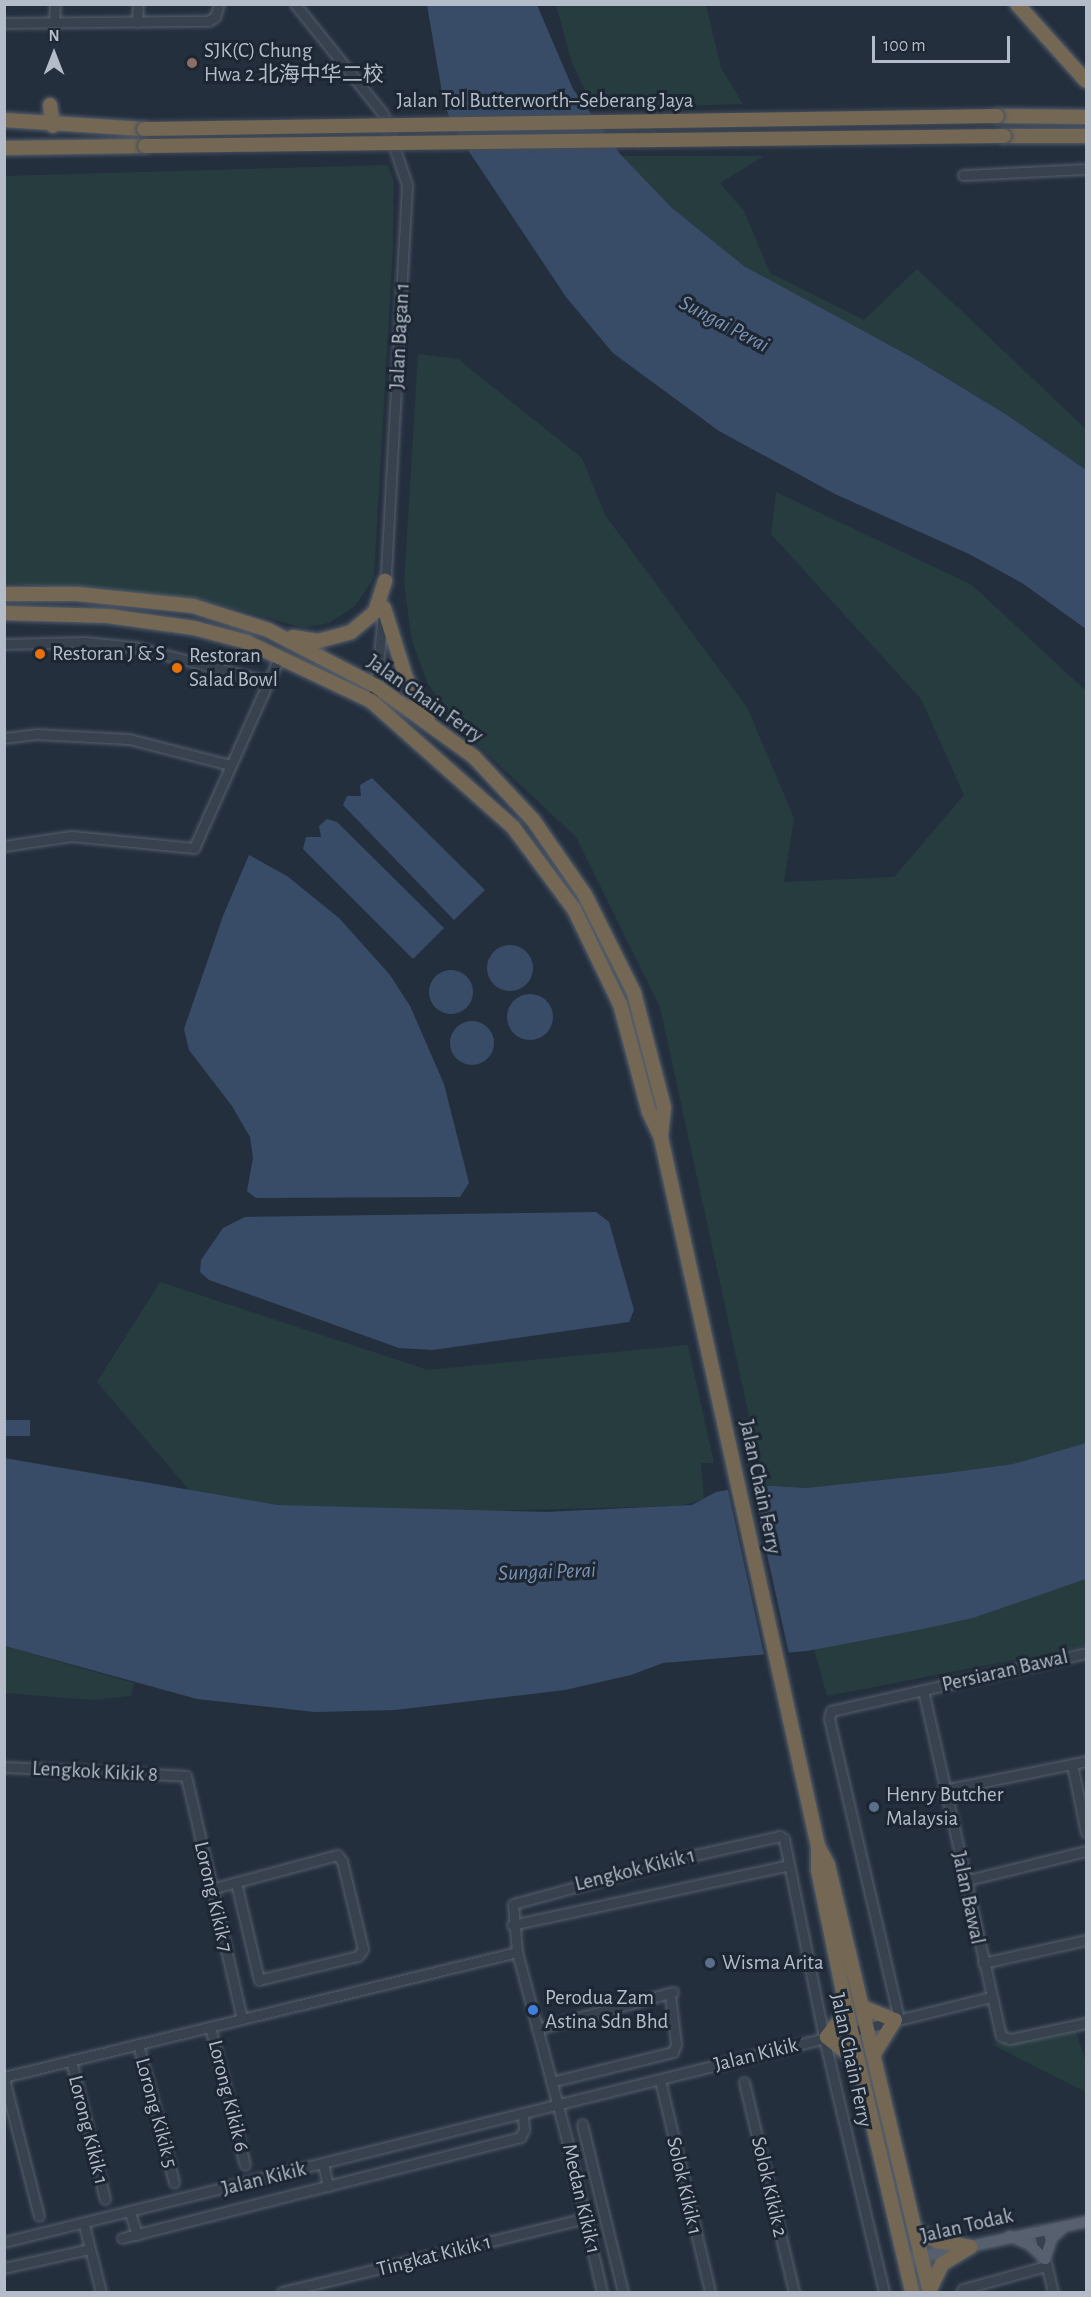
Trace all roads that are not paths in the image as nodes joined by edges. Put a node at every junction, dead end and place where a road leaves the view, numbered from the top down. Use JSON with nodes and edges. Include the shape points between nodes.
{"nodes":[{"id":1,"x":55,"y":4,"type":"edge"},
{"id":2,"x":138,"y":4,"type":"edge"},
{"id":3,"x":296,"y":4,"type":"edge"},
{"id":4,"x":1017,"y":4,"type":"edge"},
{"id":5,"x":218,"y":8,"type":"edge"},
{"id":6,"x":54,"y":22,"type":"junction"},
{"id":7,"x":137,"y":22,"type":"junction"},
{"id":8,"x":4,"y":23,"type":"edge"},
{"id":9,"x":1086,"y":81,"type":"edge"},
{"id":10,"x":50,"y":105,"type":"dead end"},
{"id":11,"x":1086,"y":117,"type":"edge"},
{"id":12,"x":4,"y":120,"type":"edge"},
{"id":13,"x":53,"y":126,"type":"junction"},
{"id":14,"x":1086,"y":136,"type":"edge"},
{"id":15,"x":4,"y":148,"type":"edge"},
{"id":16,"x":1086,"y":169,"type":"edge"},
{"id":17,"x":963,"y":175,"type":"dead end"},
{"id":18,"x":385,"y":581,"type":"junction"},
{"id":19,"x":4,"y":594,"type":"edge"},
{"id":20,"x":384,"y":608,"type":"junction"},
{"id":21,"x":4,"y":613,"type":"edge"},
{"id":22,"x":268,"y":630,"type":"junction"},
{"id":23,"x":4,"y":644,"type":"edge"},
{"id":24,"x":280,"y":656,"type":"junction"},
{"id":25,"x":270,"y":682,"type":"junction"},
{"id":26,"x":376,"y":686,"type":"junction"},
{"id":27,"x":371,"y":701,"type":"junction"},
{"id":28,"x":430,"y":723,"type":"junction"},
{"id":29,"x":4,"y":738,"type":"edge"},
{"id":30,"x":230,"y":765,"type":"junction"},
{"id":31,"x":4,"y":846,"type":"edge"},
{"id":32,"x":661,"y":1138,"type":"junction"},
{"id":33,"x":1086,"y":1653,"type":"edge"},
{"id":34,"x":923,"y":1690,"type":"junction"},
{"id":35,"x":1086,"y":1761,"type":"edge"},
{"id":36,"x":1072,"y":1764,"type":"junction"},
{"id":37,"x":4,"y":1767,"type":"edge"},
{"id":38,"x":186,"y":1776,"type":"joint"},
{"id":39,"x":944,"y":1790,"type":"junction"},
{"id":40,"x":1086,"y":1833,"type":"edge"},
{"id":41,"x":780,"y":1836,"type":"joint"},
{"id":42,"x":818,"y":1846,"type":"junction"},
{"id":43,"x":1086,"y":1851,"type":"edge"},
{"id":44,"x":789,"y":1865,"type":"junction"},
{"id":45,"x":964,"y":1881,"type":"junction"},
{"id":46,"x":236,"y":1883,"type":"junction"},
{"id":47,"x":211,"y":1889,"type":"junction"},
{"id":48,"x":512,"y":1925,"type":"junction"},
{"id":49,"x":1086,"y":1940,"type":"edge"},
{"id":50,"x":517,"y":1952,"type":"junction"},
{"id":51,"x":982,"y":1963,"type":"junction"},
{"id":52,"x":990,"y":1997,"type":"junction"},
{"id":53,"x":862,"y":2007,"type":"junction"},
{"id":54,"x":847,"y":2011,"type":"junction"},
{"id":55,"x":242,"y":2019,"type":"junction"},
{"id":56,"x":897,"y":2019,"type":"junction"},
{"id":57,"x":1086,"y":2023,"type":"edge"},
{"id":58,"x":210,"y":2026,"type":"junction"},
{"id":59,"x":867,"y":2027,"type":"junction"},
{"id":60,"x":537,"y":2029,"type":"junction"},
{"id":61,"x":851,"y":2031,"type":"junction"},
{"id":62,"x":825,"y":2037,"type":"junction"},
{"id":63,"x":138,"y":2044,"type":"junction"},
{"id":64,"x":874,"y":2053,"type":"junction"},
{"id":65,"x":71,"y":2060,"type":"junction"},
{"id":66,"x":859,"y":2063,"type":"junction"},
{"id":67,"x":4,"y":2078,"type":"edge"},
{"id":68,"x":660,"y":2080,"type":"junction"},
{"id":69,"x":551,"y":2082,"type":"junction"},
{"id":70,"x":744,"y":2082,"type":"dead end"},
{"id":71,"x":557,"y":2107,"type":"junction"},
{"id":72,"x":523,"y":2115,"type":"junction"},
{"id":73,"x":582,"y":2124,"type":"dead end"},
{"id":74,"x":585,"y":2136,"type":"junction"},
{"id":75,"x":567,"y":2140,"type":"junction"},
{"id":76,"x":323,"y":2164,"type":"junction"},
{"id":77,"x":245,"y":2165,"type":"dead end"},
{"id":78,"x":174,"y":2182,"type":"dead end"},
{"id":79,"x":328,"y":2186,"type":"junction"},
{"id":80,"x":105,"y":2199,"type":"dead end"},
{"id":81,"x":130,"y":2213,"type":"junction"},
{"id":82,"x":39,"y":2216,"type":"dead end"},
{"id":83,"x":1086,"y":2216,"type":"edge"},
{"id":84,"x":585,"y":2218,"type":"junction"},
{"id":85,"x":1086,"y":2222,"type":"edge"},
{"id":86,"x":84,"y":2225,"type":"junction"},
{"id":87,"x":1066,"y":2227,"type":"junction"},
{"id":88,"x":915,"y":2230,"type":"junction"},
{"id":89,"x":1038,"y":2230,"type":"junction"},
{"id":90,"x":137,"y":2235,"type":"junction"},
{"id":91,"x":1010,"y":2236,"type":"junction"},
{"id":92,"x":122,"y":2238,"type":"dead end"},
{"id":93,"x":4,"y":2242,"type":"edge"},
{"id":94,"x":970,"y":2247,"type":"junction"},
{"id":95,"x":89,"y":2249,"type":"junction"},
{"id":96,"x":922,"y":2256,"type":"junction"},
{"id":97,"x":905,"y":2260,"type":"junction"},
{"id":98,"x":1045,"y":2262,"type":"junction"},
{"id":99,"x":4,"y":2268,"type":"edge"},
{"id":100,"x":100,"y":2292,"type":"edge"},
{"id":101,"x":282,"y":2292,"type":"edge"},
{"id":102,"x":602,"y":2292,"type":"edge"},
{"id":103,"x":623,"y":2292,"type":"edge"},
{"id":104,"x":710,"y":2292,"type":"edge"},
{"id":105,"x":794,"y":2292,"type":"edge"},
{"id":106,"x":884,"y":2292,"type":"edge"},
{"id":107,"x":912,"y":2292,"type":"edge"},
{"id":108,"x":929,"y":2292,"type":"edge"},
{"id":109,"x":961,"y":2292,"type":"edge"},
{"id":110,"x":1053,"y":2292,"type":"edge"}],
"edges":[{"from":1,"to":6,"type":"street"},
{"from":2,"to":7,"type":"street"},
{"from":3,"to":18,"type":"street","name":"Jalan Bagan 1","via":[[383,114],[407,185]]},
{"from":4,"to":9,"type":"highway"},
{"from":5,"to":7,"type":"street","via":[[208,21]]},
{"from":6,"to":7,"type":"street"},
{"from":6,"to":8,"type":"street"},
{"from":10,"to":13,"type":"highway"},
{"from":11,"to":13,"type":"highway","name":"Jalan Tol Butterworth–Seberang Jaya","bridge":true,"via":[[144,129]]},
{"from":12,"to":13,"type":"highway","name":"Jalan Tol Butterworth–Seberang Jaya"},
{"from":14,"to":15,"type":"highway","name":"Jalan Tol Butterworth–Seberang Jaya","bridge":true},
{"from":16,"to":17,"type":"street"},
{"from":18,"to":20,"type":"street","name":"Jalan Bagan 1"},
{"from":18,"to":22,"type":"highway","via":[[375,612],[351,632],[309,641]]},
{"from":19,"to":22,"type":"highway","name":"Jalan Chain Ferry","via":[[77,594],[182,605]]},
{"from":20,"to":26,"type":"street","name":"Jalan Bagan 1"},
{"from":20,"to":28,"type":"highway","via":[[406,678]]},
{"from":21,"to":24,"type":"highway","name":"Jalan Chain Ferry","via":[[108,616],[174,624],[235,638]]},
{"from":22,"to":26,"type":"highway","name":"Jalan Chain Ferry"},
{"from":23,"to":25,"type":"street","via":[[85,642],[135,647]]},
{"from":24,"to":25,"type":"street"},
{"from":24,"to":27,"type":"highway","name":"Jalan Chain Ferry"},
{"from":25,"to":30,"type":"street"},
{"from":26,"to":27,"type":"street","name":"Jalan Bagan 1"},
{"from":26,"to":28,"type":"highway","name":"Jalan Chain Ferry"},
{"from":27,"to":32,"type":"highway","name":"Jalan Chain Ferry","via":[[513,827],[574,909],[620,1004],[649,1112]]},
{"from":28,"to":32,"type":"highway","name":"Jalan Chain Ferry","via":[[474,757],[533,820],[585,895],[633,993],[664,1107]]},
{"from":29,"to":30,"type":"street","via":[[36,734],[129,739]]},
{"from":30,"to":31,"type":"street","via":[[194,848],[71,836]]},
{"from":32,"to":42,"type":"highway","name":"Jalan Chain Ferry"},
{"from":33,"to":34,"type":"street","name":"Persiaran Bawal"},
{"from":34,"to":39,"type":"street","name":"Jalan Bawal"},
{"from":34,"to":56,"type":"street","via":[[837,1707],[829,1718]]},
{"from":35,"to":36,"type":"street"},
{"from":36,"to":39,"type":"street"},
{"from":36,"to":40,"type":"street"},
{"from":37,"to":38,"type":"street","name":"Lengkok Kikik 8"},
{"from":38,"to":47,"type":"street","name":"Lorong Kikik 7"},
{"from":39,"to":45,"type":"street","name":"Jalan Bawal"},
{"from":41,"to":44,"type":"street","name":"Jalan Chain Ferry"},
{"from":41,"to":48,"type":"street","name":"Lengkok Kikik 1","via":[[514,1902]]},
{"from":42,"to":53,"type":"highway","name":"Jalan Chain Ferry","via":[[828,1865]]},
{"from":42,"to":54,"type":"highway","name":"Jalan Chain Ferry","via":[[818,1870]]},
{"from":43,"to":45,"type":"street"},
{"from":44,"to":48,"type":"street","name":"Lengkok Kikik 1"},
{"from":44,"to":62,"type":"street","name":"Jalan Chain Ferry"},
{"from":45,"to":51,"type":"street","name":"Jalan Bawal"},
{"from":46,"to":46,"type":"street","via":[[259,1980],[358,1956],[363,1949],[342,1861],[337,1855]]},
{"from":46,"to":47,"type":"street"},
{"from":47,"to":55,"type":"street","name":"Lorong Kikik 7"},
{"from":48,"to":50,"type":"street","name":"Lengkok Kikik 1"},
{"from":49,"to":51,"type":"street"},
{"from":50,"to":55,"type":"street"},
{"from":50,"to":60,"type":"street","name":"Lengkok Kikik 1"},
{"from":51,"to":52,"type":"street","name":"Jalan Bawal"},
{"from":52,"to":56,"type":"street","name":"Jalan Kikik"},
{"from":52,"to":57,"type":"street","name":"Jalan Bawal","via":[[1001,2036],[1010,2039]]},
{"from":53,"to":56,"type":"highway"},
{"from":53,"to":59,"type":"highway","name":"Jalan Chain Ferry"},
{"from":54,"to":61,"type":"highway","name":"Jalan Chain Ferry"},
{"from":54,"to":62,"type":"highway"},
{"from":55,"to":58,"type":"street"},
{"from":56,"to":59,"type":"street","name":"Jalan Kikik"},
{"from":56,"to":64,"type":"highway"},
{"from":58,"to":63,"type":"street"},
{"from":58,"to":77,"type":"street","name":"Lorong Kikik 6"},
{"from":59,"to":61,"type":"street","name":"Jalan Kikik"},
{"from":59,"to":64,"type":"highway","name":"Jalan Chain Ferry"},
{"from":60,"to":69,"type":"street","name":"Lengkok Kikik 1"},
{"from":60,"to":69,"type":"street","via":[[671,1994],[676,2044],[673,2052]]},
{"from":61,"to":62,"type":"street","name":"Jalan Kikik"},
{"from":61,"to":66,"type":"highway","name":"Jalan Chain Ferry"},
{"from":62,"to":66,"type":"highway"},
{"from":62,"to":68,"type":"street","name":"Jalan Kikik"},
{"from":62,"to":106,"type":"street","name":"Jalan Chain Ferry"},
{"from":63,"to":65,"type":"street"},
{"from":63,"to":78,"type":"street","name":"Lorong Kikik 5"},
{"from":64,"to":88,"type":"highway","name":"Jalan Chain Ferry"},
{"from":65,"to":67,"type":"street"},
{"from":65,"to":80,"type":"street","name":"Lorong Kikik 1"},
{"from":66,"to":97,"type":"highway","name":"Jalan Chain Ferry"},
{"from":67,"to":82,"type":"street"},
{"from":68,"to":71,"type":"street","name":"Jalan Kikik"},
{"from":68,"to":104,"type":"street","name":"Solok Kikik 1"},
{"from":69,"to":71,"type":"street","name":"Lengkok Kikik 1"},
{"from":70,"to":105,"type":"street","name":"Solok Kikik 2"},
{"from":71,"to":72,"type":"street","name":"Jalan Kikik"},
{"from":71,"to":75,"type":"street","name":"Medan Kikik 1"},
{"from":72,"to":76,"type":"street","name":"Jalan Kikik"},
{"from":72,"to":79,"type":"street","name":"Jalan Kikik","via":[[524,2130],[520,2137]]},
{"from":73,"to":74,"type":"street","name":"Medan Kikik 1"},
{"from":74,"to":75,"type":"street"},
{"from":74,"to":103,"type":"street","name":"Medan Kikik 1"},
{"from":75,"to":84,"type":"street","name":"Medan Kikik 1"},
{"from":76,"to":79,"type":"street"},
{"from":76,"to":81,"type":"street","name":"Jalan Kikik"},
{"from":79,"to":90,"type":"street","name":"Jalan Kikik"},
{"from":81,"to":86,"type":"street","name":"Jalan Kikik"},
{"from":81,"to":90,"type":"street"},
{"from":83,"to":89,"type":"main road","name":"Jalan Todak"},
{"from":84,"to":101,"type":"street","name":"Tingkat Kikik 1"},
{"from":84,"to":102,"type":"street","name":"Medan Kikik 1"},
{"from":85,"to":87,"type":"main road","name":"Jalan Todak"},
{"from":86,"to":93,"type":"street","name":"Jalan Kikik"},
{"from":86,"to":95,"type":"street"},
{"from":87,"to":89,"type":"main road","name":"Jalan Todak"},
{"from":87,"to":98,"type":"main road","via":[[1052,2238]]},
{"from":88,"to":94,"type":"highway","via":[[937,2241]]},
{"from":88,"to":96,"type":"highway","name":"Jalan Chain Ferry"},
{"from":89,"to":91,"type":"main road","name":"Jalan Todak"},
{"from":89,"to":98,"type":"street"},
{"from":90,"to":92,"type":"street","name":"Jalan Kikik"},
{"from":91,"to":94,"type":"main road","name":"Jalan Todak"},
{"from":91,"to":98,"type":"main road","via":[[1030,2245]]},
{"from":94,"to":96,"type":"main road","name":"Jalan Todak"},
{"from":94,"to":108,"type":"highway","via":[[942,2264]]},
{"from":95,"to":99,"type":"street"},
{"from":95,"to":100,"type":"street"},
{"from":96,"to":97,"type":"main road","name":"Jalan Todak"},
{"from":96,"to":108,"type":"highway","name":"Jalan Chain Ferry"},
{"from":97,"to":107,"type":"highway","name":"Jalan Chain Ferry"},
{"from":98,"to":109,"type":"street"},
{"from":98,"to":110,"type":"street"}]}
